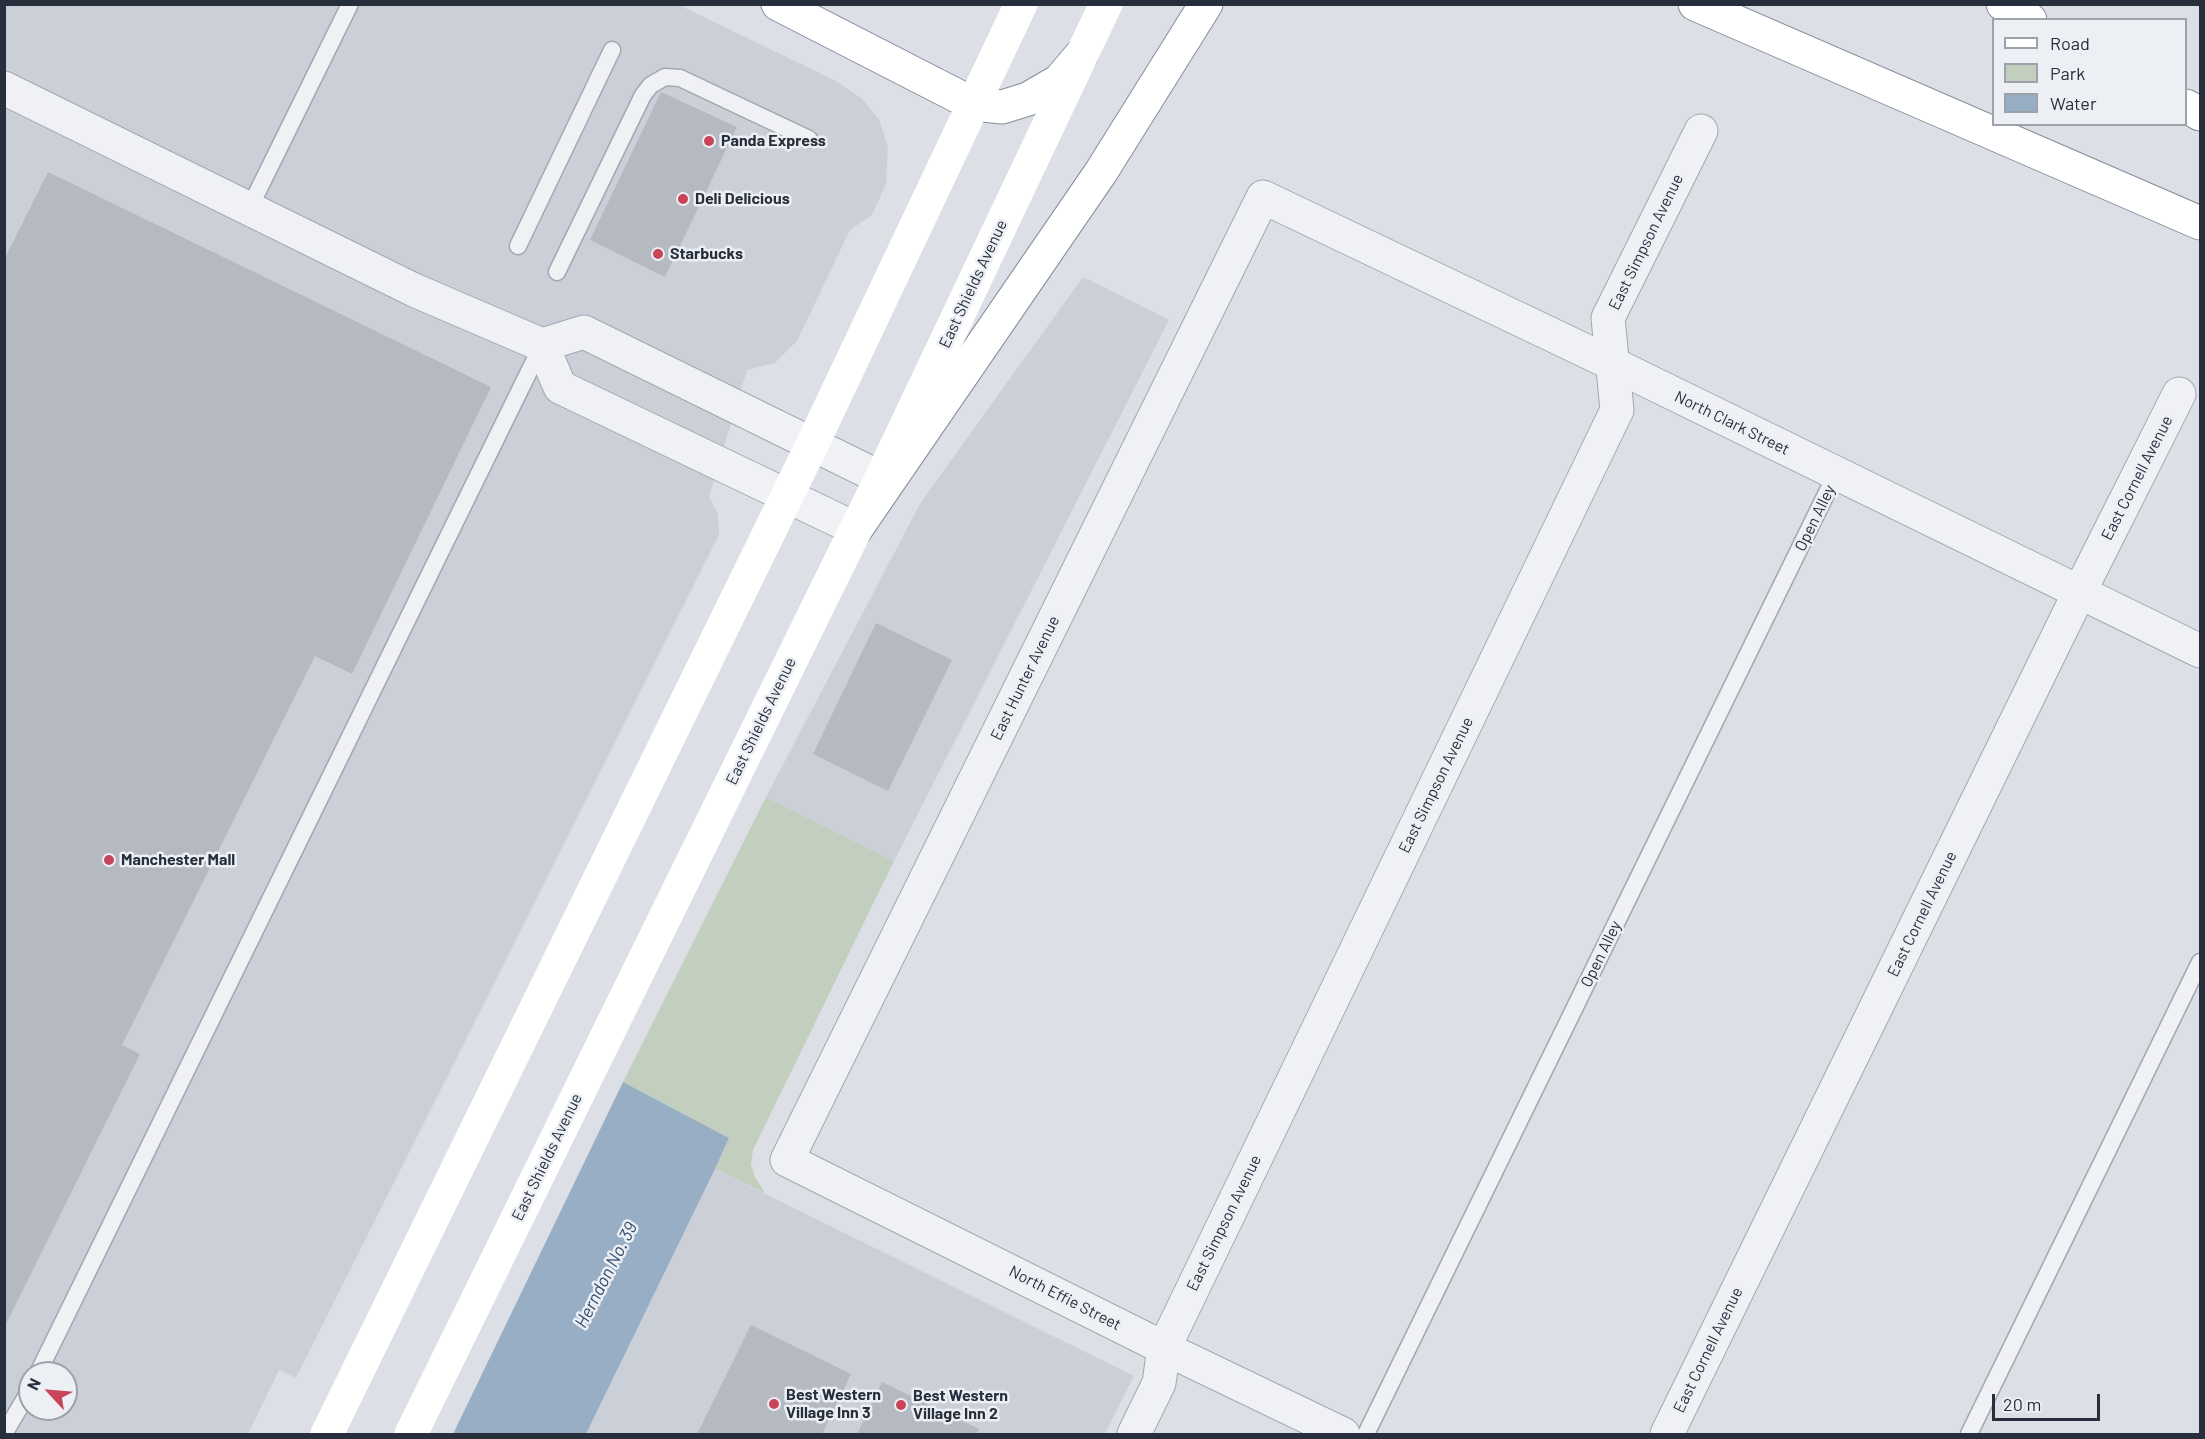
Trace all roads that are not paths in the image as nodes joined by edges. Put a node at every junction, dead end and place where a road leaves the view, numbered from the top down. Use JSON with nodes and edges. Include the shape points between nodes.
{"nodes":[{"id":1,"x":350,"y":4,"type":"edge"},
{"id":2,"x":778,"y":4,"type":"edge"},
{"id":3,"x":1022,"y":4,"type":"edge"},
{"id":4,"x":1106,"y":4,"type":"edge"},
{"id":5,"x":1206,"y":4,"type":"edge"},
{"id":6,"x":1695,"y":4,"type":"edge"},
{"id":7,"x":2003,"y":4,"type":"edge"},
{"id":8,"x":2027,"y":18,"type":"edge"},
{"id":9,"x":612,"y":50,"type":"dead end"},
{"id":10,"x":1081,"y":55,"type":"junction"},
{"id":11,"x":4,"y":88,"type":"edge"},
{"id":12,"x":973,"y":104,"type":"junction"},
{"id":13,"x":2187,"y":106,"type":"edge"},
{"id":14,"x":2200,"y":114,"type":"edge"},
{"id":15,"x":1701,"y":131,"type":"dead end"},
{"id":16,"x":809,"y":139,"type":"dead end"},
{"id":17,"x":1263,"y":197,"type":"joint"},
{"id":18,"x":249,"y":209,"type":"junction"},
{"id":19,"x":2200,"y":223,"type":"edge"},
{"id":20,"x":518,"y":246,"type":"dead end"},
{"id":21,"x":557,"y":272,"type":"dead end"},
{"id":22,"x":542,"y":345,"type":"junction"},
{"id":23,"x":1612,"y":364,"type":"junction"},
{"id":24,"x":2179,"y":394,"type":"dead end"},
{"id":25,"x":812,"y":445,"type":"junction"},
{"id":26,"x":1836,"y":474,"type":"junction"},
{"id":27,"x":881,"y":478,"type":"junction"},
{"id":28,"x":788,"y":496,"type":"junction"},
{"id":29,"x":856,"y":529,"type":"junction"},
{"id":30,"x":2080,"y":591,"type":"junction"},
{"id":31,"x":2200,"y":651,"type":"edge"},
{"id":32,"x":2200,"y":962,"type":"edge"},
{"id":33,"x":787,"y":1160,"type":"joint"},
{"id":34,"x":1164,"y":1348,"type":"junction"},
{"id":35,"x":45,"y":1361,"type":"edge"},
{"id":36,"x":18,"y":1410,"type":"edge"},
{"id":37,"x":4,"y":1434,"type":"edge"},
{"id":38,"x":327,"y":1434,"type":"edge"},
{"id":39,"x":411,"y":1434,"type":"edge"},
{"id":40,"x":1134,"y":1434,"type":"edge"},
{"id":41,"x":1343,"y":1434,"type":"edge"},
{"id":42,"x":1366,"y":1434,"type":"edge"},
{"id":43,"x":1667,"y":1434,"type":"edge"},
{"id":44,"x":1969,"y":1434,"type":"edge"}],
"edges":[{"from":1,"to":18,"type":"lane"},
{"from":2,"to":12,"type":"main road"},
{"from":3,"to":12,"type":"main road"},
{"from":4,"to":10,"type":"main road","name":"East Shields Avenue"},
{"from":5,"to":29,"type":"main road","via":[[1101,171]]},
{"from":6,"to":19,"type":"main road"},
{"from":7,"to":8,"type":"main road"},
{"from":9,"to":20,"type":"lane"},
{"from":10,"to":12,"type":"main road","via":[[1059,81],[1028,99],[1002,107]]},
{"from":10,"to":27,"type":"main road","name":"East Shields Avenue"},
{"from":11,"to":18,"type":"street"},
{"from":12,"to":25,"type":"main road"},
{"from":13,"to":14,"type":"main road"},
{"from":15,"to":23,"type":"street","name":"East Simpson Avenue","via":[[1608,318]]},
{"from":16,"to":21,"type":"lane","via":[[680,78],[665,77],[643,95]]},
{"from":17,"to":23,"type":"street","name":"North Clark Street"},
{"from":17,"to":33,"type":"street","name":"East Hunter Avenue"},
{"from":18,"to":22,"type":"street","via":[[414,290]]},
{"from":22,"to":25,"type":"street","via":[[584,332]]},
{"from":22,"to":28,"type":"street","via":[[560,387]]},
{"from":22,"to":35,"type":"lane"},
{"from":23,"to":26,"type":"street","name":"North Clark Street"},
{"from":23,"to":34,"type":"street","name":"East Simpson Avenue","via":[[1617,410]]},
{"from":24,"to":30,"type":"street","name":"East Cornell Avenue"},
{"from":25,"to":27,"type":"street"},
{"from":25,"to":28,"type":"main road"},
{"from":26,"to":30,"type":"street","name":"North Clark Street"},
{"from":26,"to":42,"type":"lane","name":"Open Alley"},
{"from":27,"to":29,"type":"main road","name":"East Shields Avenue"},
{"from":28,"to":29,"type":"street"},
{"from":28,"to":38,"type":"main road"},
{"from":29,"to":39,"type":"main road","name":"East Shields Avenue"},
{"from":30,"to":31,"type":"street","name":"North Clark Street"},
{"from":30,"to":43,"type":"street","name":"East Cornell Avenue"},
{"from":32,"to":44,"type":"lane"},
{"from":33,"to":34,"type":"street","name":"North Effie Street"},
{"from":34,"to":40,"type":"street","name":"East Simpson Avenue","via":[[1160,1383]]},
{"from":34,"to":41,"type":"street","name":"North Effie Street"},
{"from":36,"to":37,"type":"lane"}]}
